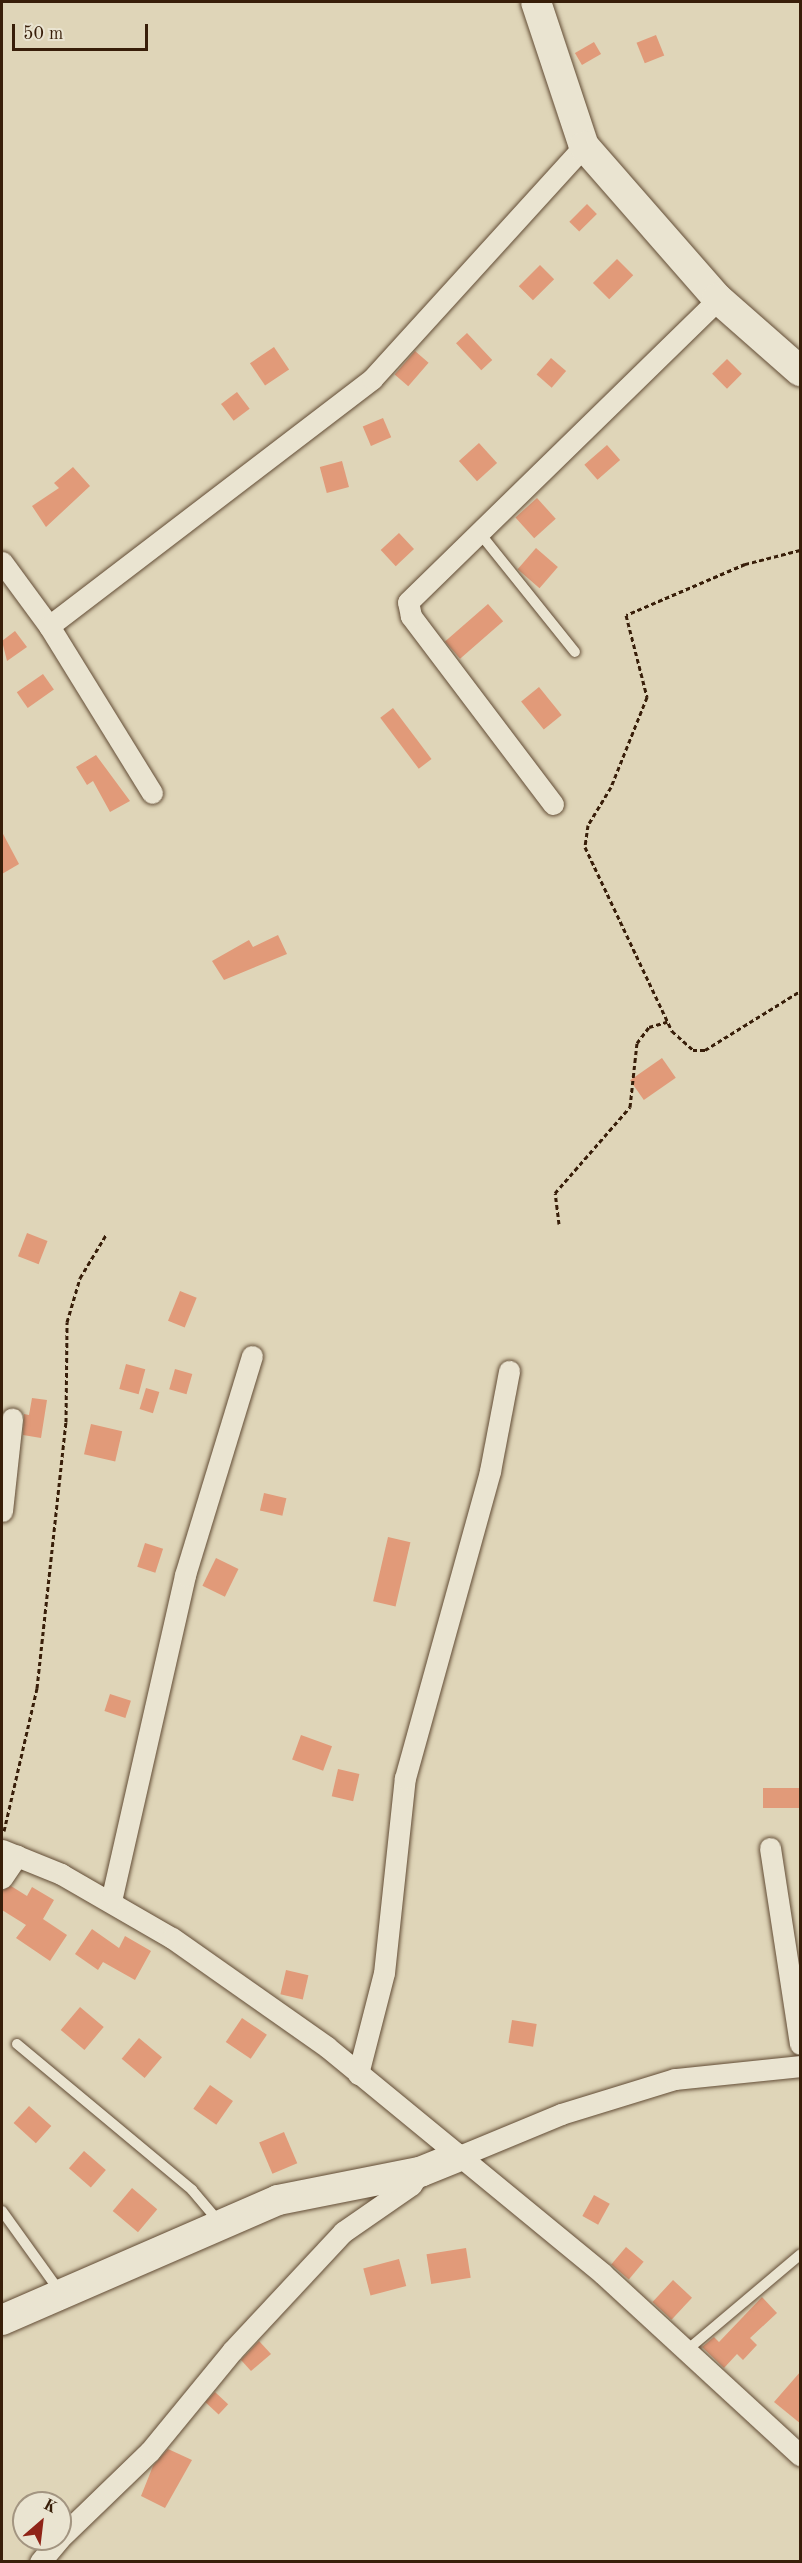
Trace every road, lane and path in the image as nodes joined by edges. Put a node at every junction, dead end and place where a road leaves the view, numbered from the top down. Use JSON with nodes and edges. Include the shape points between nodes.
{"nodes":[{"id":1,"x":536,"y":2,"type":"edge"},
{"id":2,"x":584,"y":146,"type":"junction"},
{"id":3,"x":718,"y":299,"type":"junction"},
{"id":4,"x":801,"y":370,"type":"edge"},
{"id":5,"x":478,"y":531,"type":"junction"},
{"id":6,"x":801,"y":550,"type":"edge"},
{"id":7,"x":2,"y":562,"type":"edge"},
{"id":8,"x":49,"y":626,"type":"junction"},
{"id":9,"x":575,"y":652,"type":"dead end"},
{"id":10,"x":152,"y":794,"type":"dead end"},
{"id":11,"x":553,"y":804,"type":"dead end"},
{"id":12,"x":801,"y":991,"type":"edge"},
{"id":13,"x":667,"y":1022,"type":"junction"},
{"id":14,"x":559,"y":1224,"type":"dead end"},
{"id":15,"x":107,"y":1233,"type":"dead end"},
{"id":16,"x":252,"y":1356,"type":"dead end"},
{"id":17,"x":509,"y":1371,"type":"dead end"},
{"id":18,"x":12,"y":1419,"type":"dead end"},
{"id":19,"x":2,"y":1511,"type":"edge"},
{"id":20,"x":2,"y":1839,"type":"edge"},
{"id":21,"x":770,"y":1848,"type":"dead end"},
{"id":22,"x":9,"y":1853,"type":"edge"},
{"id":23,"x":2,"y":1878,"type":"edge"},
{"id":24,"x":111,"y":1902,"type":"junction"},
{"id":25,"x":17,"y":2044,"type":"dead end"},
{"id":26,"x":801,"y":2044,"type":"edge"},
{"id":27,"x":801,"y":2066,"type":"edge"},
{"id":28,"x":358,"y":2074,"type":"junction"},
{"id":29,"x":456,"y":2158,"type":"junction"},
{"id":30,"x":420,"y":2172,"type":"junction"},
{"id":31,"x":2,"y":2211,"type":"edge"},
{"id":32,"x":219,"y":2222,"type":"junction"},
{"id":33,"x":801,"y":2255,"type":"edge"},
{"id":34,"x":61,"y":2293,"type":"junction"},
{"id":35,"x":2,"y":2320,"type":"edge"},
{"id":36,"x":687,"y":2350,"type":"junction"},
{"id":37,"x":801,"y":2455,"type":"edge"},
{"id":38,"x":72,"y":2527,"type":"edge"}],
"edges":[{"from":1,"to":2,"type":"street"},
{"from":2,"to":3,"type":"street"},
{"from":2,"to":8,"type":"street","via":[[372,379]]},
{"from":3,"to":4,"type":"street"},
{"from":3,"to":5,"type":"street"},
{"from":5,"to":9,"type":"lane"},
{"from":5,"to":11,"type":"street","via":[[417,588],[408,611]]},
{"from":6,"to":13,"type":"path","via":[[745,564],[626,615],[647,697],[611,787],[588,825],[585,847]]},
{"from":7,"to":8,"type":"street"},
{"from":8,"to":10,"type":"street"},
{"from":12,"to":13,"type":"path","via":[[705,1050],[685,1044]]},
{"from":13,"to":14,"type":"path","via":[[649,1027],[638,1043],[630,1107],[555,1193]]},
{"from":15,"to":20,"type":"path","via":[[80,1278],[67,1322],[66,1422],[37,1688]]},
{"from":16,"to":24,"type":"street","via":[[185,1575]]},
{"from":17,"to":28,"type":"street","via":[[490,1471],[405,1778],[384,1973]]},
{"from":18,"to":19,"type":"street"},
{"from":21,"to":26,"type":"street"},
{"from":22,"to":23,"type":"street"},
{"from":22,"to":24,"type":"street"},
{"from":24,"to":28,"type":"street","via":[[201,1958]]},
{"from":25,"to":32,"type":"lane","via":[[192,2190]]},
{"from":27,"to":29,"type":"street","via":[[675,2079],[561,2114]]},
{"from":28,"to":29,"type":"street"},
{"from":29,"to":30,"type":"street"},
{"from":29,"to":36,"type":"street","via":[[603,2274]]},
{"from":30,"to":32,"type":"street","via":[[320,2188]]},
{"from":30,"to":38,"type":"street","via":[[411,2185],[343,2232],[232,2351],[150,2451]]},
{"from":31,"to":34,"type":"lane"},
{"from":32,"to":34,"type":"street"},
{"from":33,"to":36,"type":"lane"},
{"from":34,"to":35,"type":"street"},
{"from":36,"to":37,"type":"street"}]}
